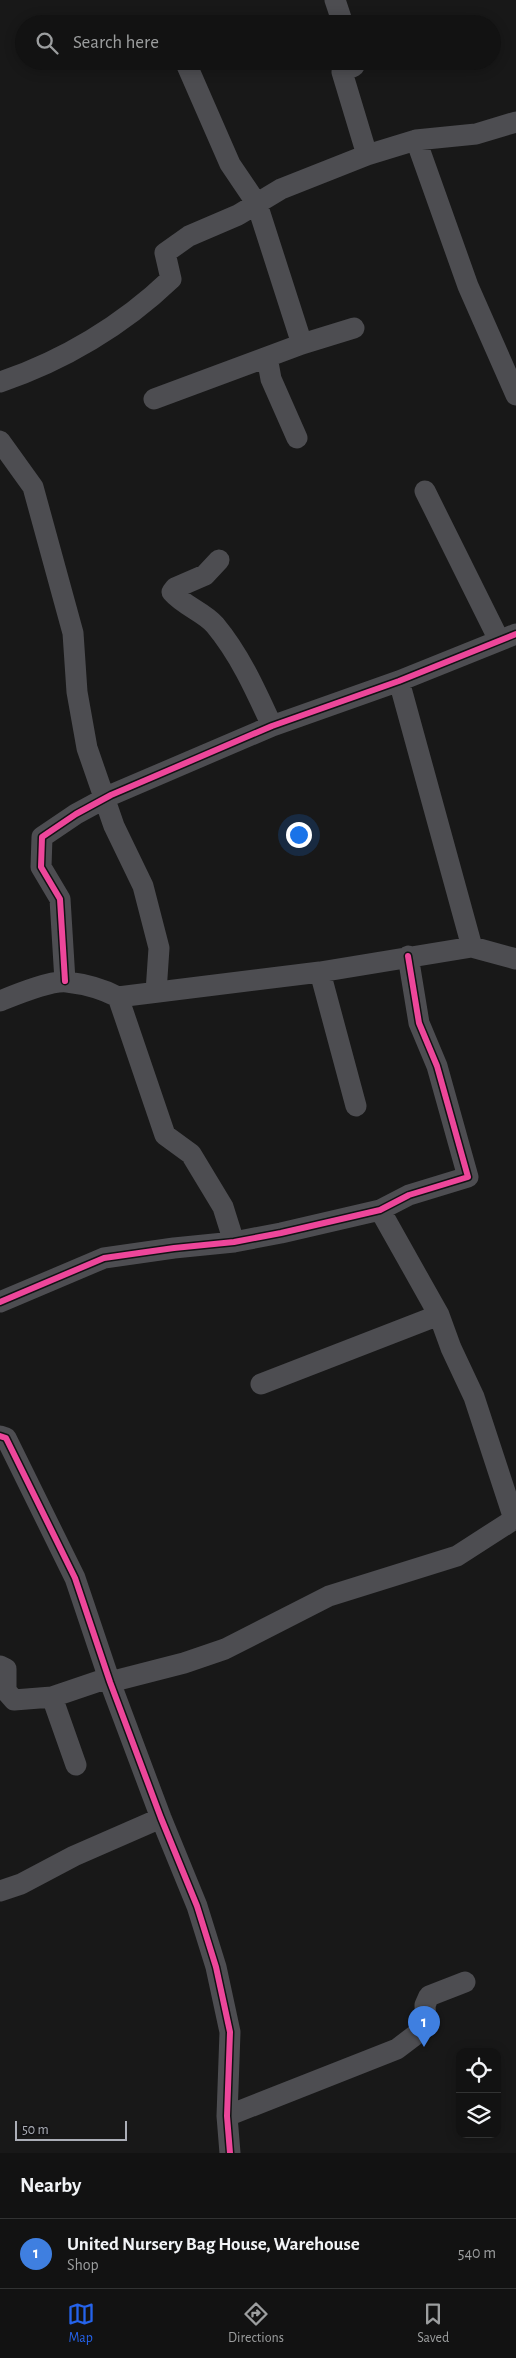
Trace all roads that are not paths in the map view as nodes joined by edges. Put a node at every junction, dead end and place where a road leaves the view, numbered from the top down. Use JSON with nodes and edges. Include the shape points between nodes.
{"nodes":[{"id":1,"x":334,"y":0,"type":"edge"},
{"id":2,"x":340,"y":15,"type":"edge"},
{"id":3,"x":189,"y":70,"type":"edge"},
{"id":4,"x":346,"y":70,"type":"edge"},
{"id":5,"x":516,"y":122,"type":"edge"},
{"id":6,"x":416,"y":140,"type":"junction"},
{"id":7,"x":367,"y":155,"type":"junction"},
{"id":8,"x":257,"y":204,"type":"junction"},
{"id":9,"x":354,"y":328,"type":"dead end"},
{"id":10,"x":302,"y":344,"type":"junction"},
{"id":11,"x":267,"y":357,"type":"junction"},
{"id":12,"x":0,"y":382,"type":"edge"},
{"id":13,"x":516,"y":395,"type":"edge"},
{"id":14,"x":154,"y":399,"type":"dead end"},
{"id":15,"x":297,"y":438,"type":"dead end"},
{"id":16,"x":0,"y":441,"type":"edge"},
{"id":17,"x":425,"y":491,"type":"dead end"},
{"id":18,"x":219,"y":560,"type":"dead end"},
{"id":19,"x":507,"y":637,"type":"edge"},
{"id":20,"x":399,"y":681,"type":"junction"},
{"id":21,"x":272,"y":726,"type":"junction"},
{"id":22,"x":105,"y":798,"type":"junction"},
{"id":23,"x":472,"y":947,"type":"junction"},
{"id":24,"x":408,"y":956,"type":"junction"},
{"id":25,"x":516,"y":959,"type":"edge"},
{"id":26,"x":320,"y":972,"type":"junction"},
{"id":27,"x":65,"y":982,"type":"junction"},
{"id":28,"x":156,"y":992,"type":"junction"},
{"id":29,"x":118,"y":997,"type":"junction"},
{"id":30,"x":0,"y":1001,"type":"edge"},
{"id":31,"x":356,"y":1106,"type":"dead end"},
{"id":32,"x":380,"y":1210,"type":"junction"},
{"id":33,"x":234,"y":1242,"type":"junction"},
{"id":34,"x":0,"y":1302,"type":"edge"},
{"id":35,"x":439,"y":1315,"type":"junction"},
{"id":36,"x":261,"y":1384,"type":"dead end"},
{"id":37,"x":0,"y":1436,"type":"edge"},
{"id":38,"x":515,"y":1518,"type":"edge"},
{"id":39,"x":0,"y":1666,"type":"edge"},
{"id":40,"x":109,"y":1680,"type":"junction"},
{"id":41,"x":52,"y":1697,"type":"junction"},
{"id":42,"x":76,"y":1765,"type":"dead end"},
{"id":43,"x":161,"y":1818,"type":"junction"},
{"id":44,"x":0,"y":1891,"type":"edge"},
{"id":45,"x":465,"y":1982,"type":"dead end"},
{"id":46,"x":227,"y":2116,"type":"junction"},
{"id":47,"x":230,"y":2153,"type":"edge"}],
"edges":[{"from":1,"to":2,"type":"street"},
{"from":3,"to":8,"type":"street","via":[[230,164]]},
{"from":4,"to":7,"type":"street","via":[[342,72]]},
{"from":5,"to":6,"type":"street","via":[[476,134]]},
{"from":6,"to":7,"type":"street"},
{"from":6,"to":13,"type":"street","via":[[468,286]]},
{"from":7,"to":8,"type":"street","via":[[281,189]]},
{"from":8,"to":10,"type":"street"},
{"from":8,"to":12,"type":"street","via":[[189,236],[165,253],[171,279],[116,324],[47,363]]},
{"from":9,"to":10,"type":"street"},
{"from":10,"to":11,"type":"street"},
{"from":11,"to":14,"type":"street"},
{"from":11,"to":15,"type":"street","via":[[271,379]]},
{"from":16,"to":22,"type":"street","via":[[33,487],[73,633],[77,692],[87,748]]},
{"from":17,"to":19,"type":"street"},
{"from":18,"to":21,"type":"street","via":[[205,575],[172,592],[214,624],[244,666]]},
{"from":19,"to":20,"type":"street"},
{"from":20,"to":21,"type":"street"},
{"from":20,"to":23,"type":"street"},
{"from":21,"to":22,"type":"street"},
{"from":22,"to":27,"type":"street","via":[[42,837],[41,867],[60,899]]},
{"from":22,"to":28,"type":"street","via":[[114,826],[144,886],[158,948]]},
{"from":23,"to":24,"type":"street"},
{"from":23,"to":25,"type":"street"},
{"from":24,"to":26,"type":"street"},
{"from":24,"to":32,"type":"street","via":[[419,1023],[437,1066],[468,1177],[409,1195]]},
{"from":26,"to":28,"type":"street"},
{"from":26,"to":31,"type":"street"},
{"from":27,"to":29,"type":"street","via":[[103,990]]},
{"from":27,"to":30,"type":"street"},
{"from":28,"to":29,"type":"street"},
{"from":29,"to":33,"type":"street","via":[[165,1135],[191,1154],[223,1207]]},
{"from":32,"to":33,"type":"street"},
{"from":32,"to":35,"type":"street"},
{"from":33,"to":34,"type":"street","via":[[104,1258]]},
{"from":35,"to":36,"type":"street"},
{"from":35,"to":38,"type":"street","via":[[474,1397]]},
{"from":37,"to":40,"type":"street","via":[[6,1438],[75,1578]]},
{"from":38,"to":40,"type":"street","via":[[457,1556],[329,1596],[225,1649],[184,1663]]},
{"from":39,"to":41,"type":"street","via":[[6,1669],[6,1691],[14,1700]]},
{"from":40,"to":41,"type":"street"},
{"from":40,"to":43,"type":"street"},
{"from":41,"to":42,"type":"street"},
{"from":43,"to":44,"type":"street"},
{"from":43,"to":46,"type":"street","via":[[197,1906],[216,1967],[230,2032]]},
{"from":45,"to":46,"type":"street","via":[[430,1996],[425,2005],[426,2027],[397,2049]]},
{"from":46,"to":47,"type":"street"}]}
